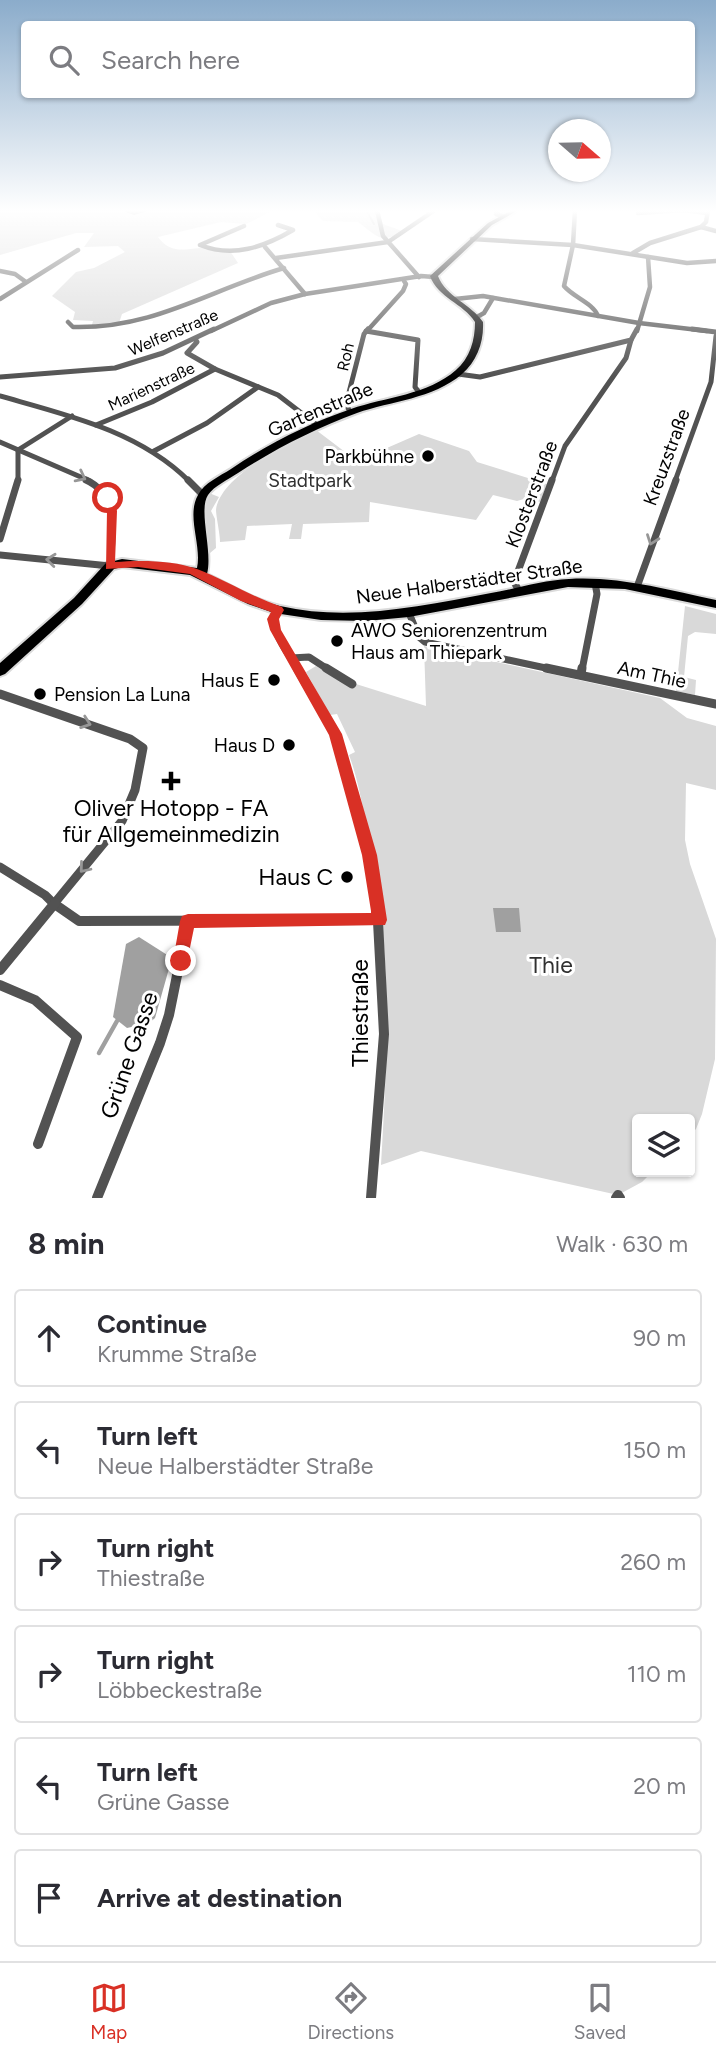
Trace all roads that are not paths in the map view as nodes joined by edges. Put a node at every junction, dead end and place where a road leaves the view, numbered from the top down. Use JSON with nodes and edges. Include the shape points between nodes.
{"nodes":[{"id":1,"x":52,"y":266,"type":"edge"},
{"id":2,"x":409,"y":266,"type":"edge"},
{"id":3,"x":445,"y":266,"type":"edge"},
{"id":4,"x":568,"y":266,"type":"edge"},
{"id":5,"x":649,"y":266,"type":"edge"},
{"id":6,"x":284,"y":268,"type":"joint"},
{"id":7,"x":0,"y":271,"type":"edge"},
{"id":8,"x":419,"y":277,"type":"junction"},
{"id":9,"x":434,"y":277,"type":"junction"},
{"id":10,"x":404,"y":281,"type":"junction"},
{"id":11,"x":26,"y":282,"type":"junction"},
{"id":12,"x":305,"y":294,"type":"junction"},
{"id":13,"x":493,"y":298,"type":"junction"},
{"id":14,"x":0,"y":299,"type":"edge"},
{"id":15,"x":455,"y":299,"type":"junction"},
{"id":16,"x":597,"y":316,"type":"junction"},
{"id":17,"x":477,"y":317,"type":"junction"},
{"id":18,"x":68,"y":322,"type":"dead end"},
{"id":19,"x":639,"y":323,"type":"junction"},
{"id":20,"x":366,"y":331,"type":"junction"},
{"id":21,"x":716,"y":334,"type":"edge"},
{"id":22,"x":195,"y":339,"type":"junction"},
{"id":23,"x":631,"y":340,"type":"junction"},
{"id":24,"x":215,"y":369,"type":"junction"},
{"id":25,"x":457,"y":374,"type":"junction"},
{"id":26,"x":0,"y":377,"type":"edge"},
{"id":27,"x":713,"y":381,"type":"edge"},
{"id":28,"x":258,"y":387,"type":"junction"},
{"id":29,"x":418,"y":391,"type":"junction"},
{"id":30,"x":0,"y":396,"type":"edge"},
{"id":31,"x":350,"y":412,"type":"junction"},
{"id":32,"x":72,"y":416,"type":"junction"},
{"id":33,"x":96,"y":425,"type":"junction"},
{"id":34,"x":317,"y":425,"type":"junction"},
{"id":35,"x":0,"y":442,"type":"edge"},
{"id":36,"x":18,"y":450,"type":"junction"},
{"id":37,"x":154,"y":451,"type":"junction"},
{"id":38,"x":202,"y":494,"type":"junction"},
{"id":39,"x":0,"y":539,"type":"edge"},
{"id":40,"x":0,"y":555,"type":"edge"},
{"id":41,"x":110,"y":566,"type":"junction"},
{"id":42,"x":201,"y":574,"type":"junction"},
{"id":43,"x":595,"y":583,"type":"junction"},
{"id":44,"x":637,"y":587,"type":"junction"},
{"id":45,"x":519,"y":591,"type":"junction"},
{"id":46,"x":716,"y":604,"type":"edge"},
{"id":47,"x":278,"y":610,"type":"junction"},
{"id":48,"x":409,"y":613,"type":"junction"},
{"id":49,"x":291,"y":658,"type":"junction"},
{"id":50,"x":0,"y":671,"type":"edge"},
{"id":51,"x":581,"y":674,"type":"junction"},
{"id":52,"x":352,"y":684,"type":"dead end"},
{"id":53,"x":0,"y":694,"type":"edge"},
{"id":54,"x":716,"y":704,"type":"edge"},
{"id":55,"x":0,"y":867,"type":"edge"},
{"id":56,"x":54,"y":905,"type":"junction"},
{"id":57,"x":379,"y":920,"type":"junction"},
{"id":58,"x":188,"y":921,"type":"junction"},
{"id":59,"x":0,"y":970,"type":"edge"},
{"id":60,"x":0,"y":985,"type":"edge"},
{"id":61,"x":38,"y":1144,"type":"dead end"},
{"id":62,"x":97,"y":1198,"type":"edge"},
{"id":63,"x":371,"y":1198,"type":"edge"}],
"edges":[{"from":1,"to":11,"type":"street"},
{"from":2,"to":8,"type":"street"},
{"from":3,"to":9,"type":"main road"},
{"from":4,"to":16,"type":"street","via":[[564,285],[596,310]]},
{"from":5,"to":19,"type":"street","name":"Klosterstraße","via":[[650,287]]},
{"from":6,"to":12,"type":"street"},
{"from":6,"to":18,"type":"street","via":[[172,312],[115,328],[73,327]]},
{"from":7,"to":11,"type":"street"},
{"from":8,"to":9,"type":"street","name":"Welfenstraße"},
{"from":8,"to":10,"type":"street","name":"Welfenstraße"},
{"from":9,"to":15,"type":"main road"},
{"from":10,"to":12,"type":"street","name":"Welfenstraße"},
{"from":10,"to":20,"type":"street","name":"Roh","via":[[403,290]]},
{"from":11,"to":14,"type":"street"},
{"from":12,"to":22,"type":"street","name":"Welfenstraße","via":[[253,310]]},
{"from":13,"to":15,"type":"street"},
{"from":13,"to":16,"type":"street"},
{"from":13,"to":17,"type":"street"},
{"from":15,"to":17,"type":"main road"},
{"from":16,"to":19,"type":"street"},
{"from":17,"to":25,"type":"main road","via":[[477,344]]},
{"from":19,"to":21,"type":"street"},
{"from":19,"to":23,"type":"street","name":"Klosterstraße"},
{"from":20,"to":29,"type":"street","via":[[418,340]]},
{"from":20,"to":31,"type":"street","name":"Roh","via":[[346,404]]},
{"from":21,"to":27,"type":"street","name":"Kreuzstraße"},
{"from":22,"to":24,"type":"street","via":[[187,353]]},
{"from":22,"to":26,"type":"street","name":"Welfenstraße","via":[[115,368]]},
{"from":23,"to":25,"type":"street","via":[[607,350],[481,377]]},
{"from":23,"to":45,"type":"street","name":"Klosterstraße","via":[[565,446],[514,582]]},
{"from":24,"to":28,"type":"street"},
{"from":24,"to":33,"type":"street","name":"Marienstraße"},
{"from":25,"to":29,"type":"main road","name":"Gartenstraße"},
{"from":27,"to":44,"type":"street","name":"Kreuzstraße","one_way":true},
{"from":28,"to":34,"type":"street","via":[[285,399]]},
{"from":28,"to":37,"type":"street","via":[[207,423]]},
{"from":29,"to":31,"type":"main road","name":"Gartenstraße"},
{"from":30,"to":32,"type":"street"},
{"from":31,"to":34,"type":"main road","name":"Gartenstraße"},
{"from":32,"to":33,"type":"street"},
{"from":32,"to":36,"type":"street"},
{"from":33,"to":37,"type":"street"},
{"from":34,"to":38,"type":"main road","name":"Gartenstraße","via":[[276,445]]},
{"from":35,"to":36,"type":"street"},
{"from":36,"to":39,"type":"street","via":[[18,485]]},
{"from":36,"to":41,"type":"street","one_way":true,"via":[[83,477],[104,493],[112,511]]},
{"from":37,"to":38,"type":"street"},
{"from":38,"to":42,"type":"main road"},
{"from":41,"to":40,"type":"street","one_way":true},
{"from":41,"to":42,"type":"main road","name":"Neue Halberstädter Straße","via":[[138,564]]},
{"from":41,"to":50,"type":"main road"},
{"from":42,"to":47,"type":"main road","name":"Neue Halberstädter Straße"},
{"from":43,"to":44,"type":"main road","name":"Neue Halberstädter Straße"},
{"from":43,"to":45,"type":"main road","name":"Neue Halberstädter Straße"},
{"from":43,"to":51,"type":"street","via":[[597,594]]},
{"from":44,"to":46,"type":"main road","name":"Neue Halberstädter Straße"},
{"from":45,"to":48,"type":"main road","name":"Neue Halberstädter Straße"},
{"from":47,"to":48,"type":"main road","name":"Neue Halberstädter Straße","via":[[337,617]]},
{"from":47,"to":49,"type":"street","name":"Thiestraße","via":[[273,619],[275,630]]},
{"from":48,"to":51,"type":"street","name":"Am Thie","via":[[425,642]]},
{"from":49,"to":52,"type":"street","via":[[309,657]]},
{"from":49,"to":57,"type":"street","name":"Thiestraße","via":[[335,734],[367,844]]},
{"from":51,"to":54,"type":"street","name":"Am Thie"},
{"from":53,"to":56,"type":"street","one_way":true,"via":[[130,739],[143,748],[135,790],[122,821]]},
{"from":55,"to":56,"type":"street"},
{"from":56,"to":58,"type":"street","via":[[79,921]]},
{"from":56,"to":59,"type":"street"},
{"from":57,"to":58,"type":"street"},
{"from":57,"to":63,"type":"street","name":"Thiestraße","via":[[384,1034]]},
{"from":58,"to":62,"type":"street","name":"Grüne Gasse","via":[[160,1043]]},
{"from":60,"to":61,"type":"street","via":[[35,1000],[77,1037]]}]}
